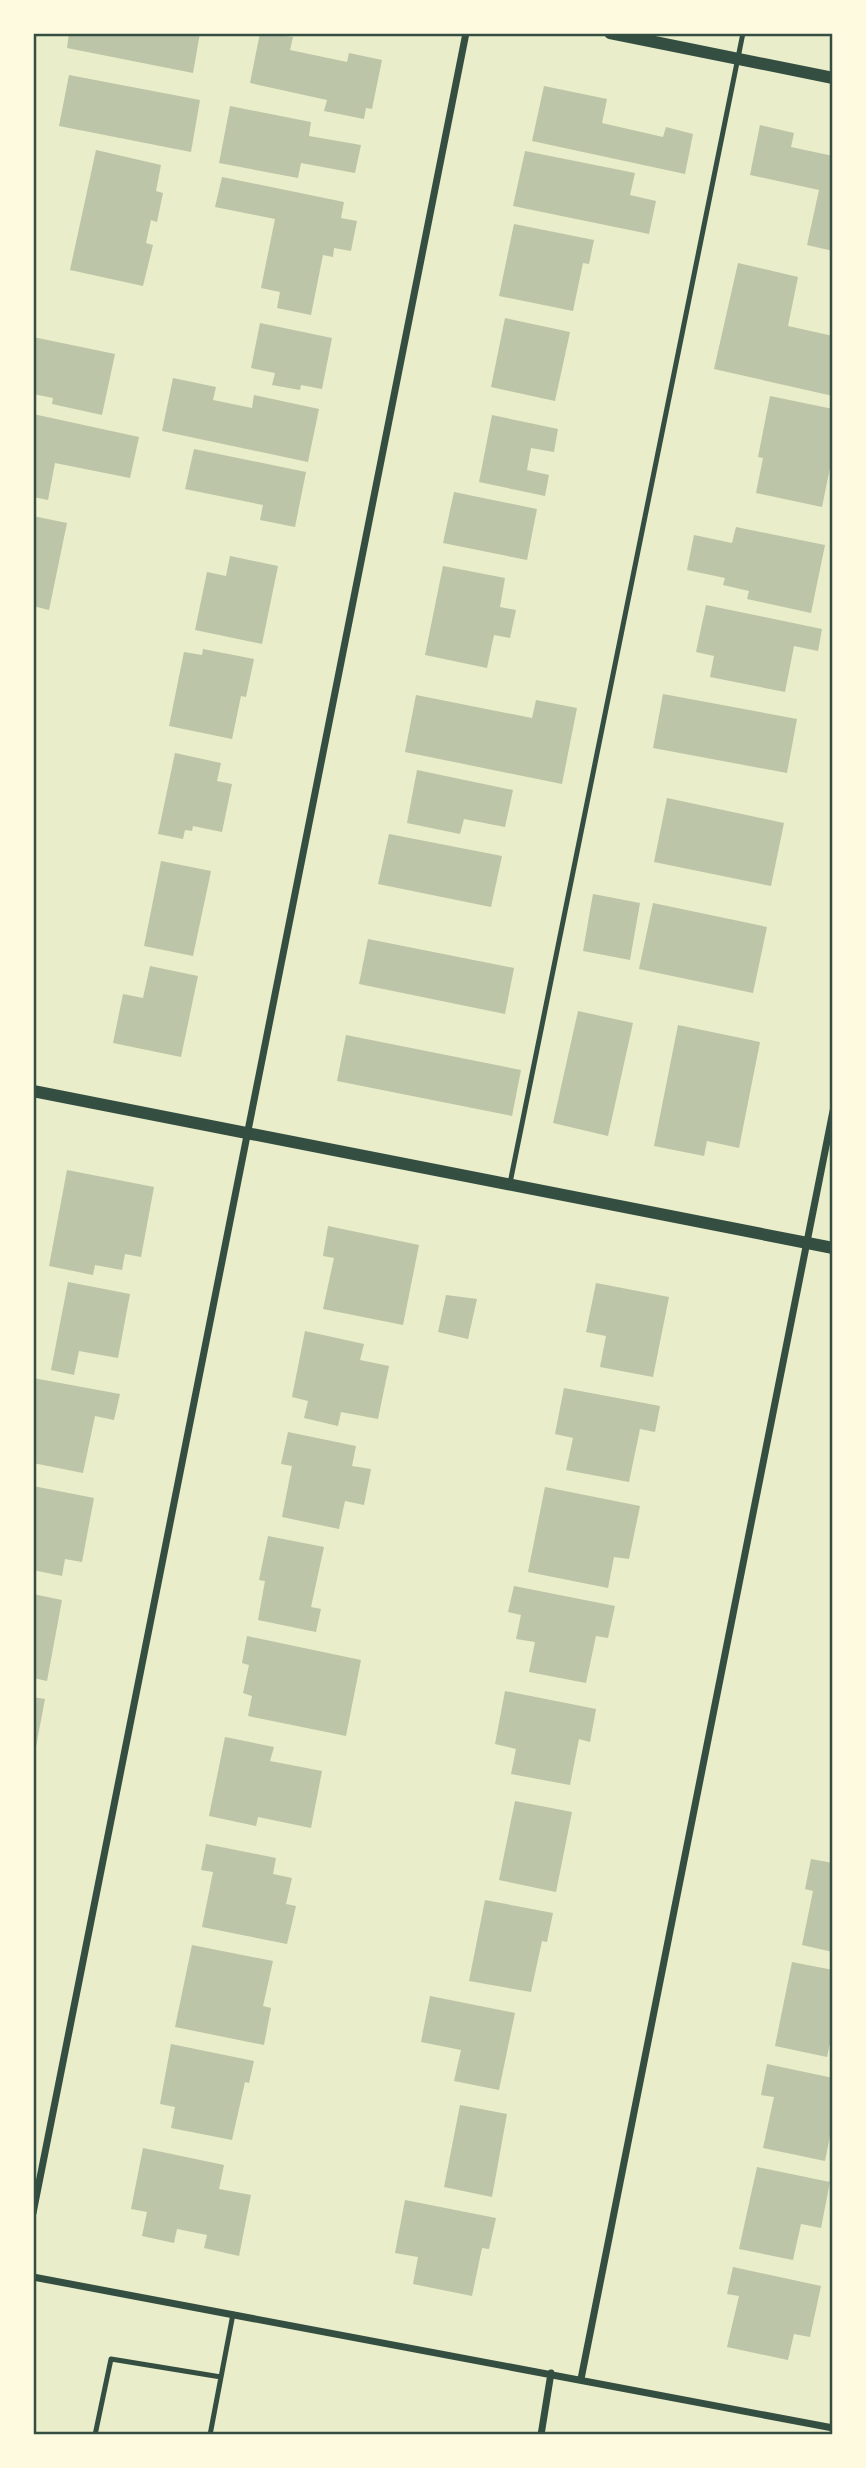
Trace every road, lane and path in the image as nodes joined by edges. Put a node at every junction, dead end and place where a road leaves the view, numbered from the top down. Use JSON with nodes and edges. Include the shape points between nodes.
{"nodes":[{"id":1,"x":466,"y":33,"type":"edge"},
{"id":2,"x":610,"y":33,"type":"edge"},
{"id":3,"x":743,"y":33,"type":"edge"},
{"id":4,"x":739,"y":59,"type":"junction"},
{"id":5,"x":833,"y":78,"type":"edge"},
{"id":6,"x":33,"y":1091,"type":"edge"},
{"id":7,"x":833,"y":1111,"type":"edge"},
{"id":8,"x":248,"y":1134,"type":"junction"},
{"id":9,"x":510,"y":1185,"type":"junction"},
{"id":10,"x":808,"y":1242,"type":"junction"},
{"id":11,"x":833,"y":1248,"type":"edge"},
{"id":12,"x":33,"y":2213,"type":"edge"},
{"id":13,"x":33,"y":2277,"type":"edge"},
{"id":14,"x":233,"y":2314,"type":"junction"},
{"id":15,"x":551,"y":2373,"type":"junction"},
{"id":16,"x":221,"y":2377,"type":"junction"},
{"id":17,"x":581,"y":2379,"type":"junction"},
{"id":18,"x":833,"y":2428,"type":"edge"},
{"id":19,"x":95,"y":2435,"type":"edge"},
{"id":20,"x":210,"y":2435,"type":"edge"},
{"id":21,"x":541,"y":2435,"type":"edge"}],
"edges":[{"from":1,"to":8,"type":"street"},
{"from":2,"to":4,"type":"street"},
{"from":3,"to":4,"type":"lane"},
{"from":4,"to":5,"type":"street"},
{"from":4,"to":9,"type":"lane"},
{"from":6,"to":8,"type":"street"},
{"from":7,"to":10,"type":"street"},
{"from":8,"to":9,"type":"street"},
{"from":8,"to":12,"type":"street"},
{"from":9,"to":10,"type":"street"},
{"from":10,"to":11,"type":"street"},
{"from":10,"to":17,"type":"street"},
{"from":13,"to":14,"type":"street"},
{"from":14,"to":15,"type":"street"},
{"from":14,"to":16,"type":"lane"},
{"from":15,"to":17,"type":"street"},
{"from":15,"to":21,"type":"street"},
{"from":16,"to":19,"type":"lane","via":[[111,2359]]},
{"from":16,"to":20,"type":"lane"},
{"from":17,"to":18,"type":"street"}]}
